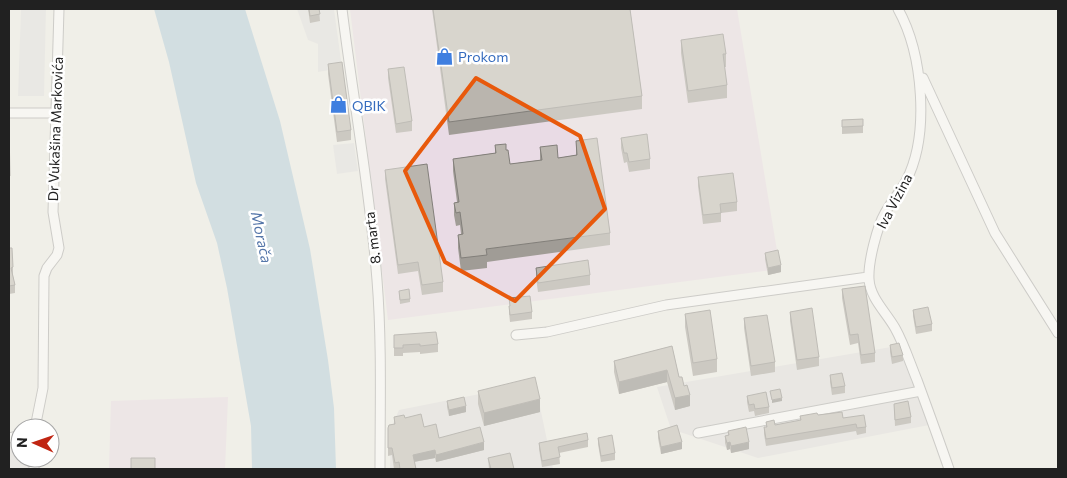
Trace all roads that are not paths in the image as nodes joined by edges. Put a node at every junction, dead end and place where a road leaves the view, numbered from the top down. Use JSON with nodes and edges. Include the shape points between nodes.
{"nodes":[{"id":1,"x":59,"y":9,"type":"edge"},
{"id":2,"x":342,"y":9,"type":"edge"},
{"id":3,"x":898,"y":9,"type":"edge"},
{"id":4,"x":917,"y":65,"type":"junction"},
{"id":5,"x":9,"y":113,"type":"edge"},
{"id":6,"x":56,"y":113,"type":"junction"},
{"id":7,"x":868,"y":277,"type":"junction"},
{"id":8,"x":1058,"y":333,"type":"edge"},
{"id":9,"x":516,"y":335,"type":"dead end"},
{"id":10,"x":921,"y":391,"type":"junction"},
{"id":11,"x":37,"y":418,"type":"edge"},
{"id":12,"x":698,"y":434,"type":"dead end"},
{"id":13,"x":380,"y":469,"type":"edge"},
{"id":14,"x":950,"y":469,"type":"edge"}],
"edges":[{"from":1,"to":6,"type":"street","name":"Dr Vukašina Markovića"},
{"from":2,"to":13,"type":"street","name":"8. marta","via":[[377,279]]},
{"from":3,"to":4,"type":"street","name":"Iva Vizina"},
{"from":4,"to":7,"type":"street","name":"Iva Vizina","via":[[921,87],[920,122],[913,162],[906,180],[880,222]]},
{"from":4,"to":8,"type":"street","via":[[995,233]]},
{"from":5,"to":6,"type":"street"},
{"from":6,"to":11,"type":"street","name":"Dr Vukašina Markovića","via":[[53,212],[59,248],[44,276],[43,388]]},
{"from":7,"to":9,"type":"street","via":[[666,305],[556,330]]},
{"from":7,"to":10,"type":"street","via":[[873,295],[895,328]]},
{"from":10,"to":12,"type":"street"},
{"from":10,"to":14,"type":"street"}]}
